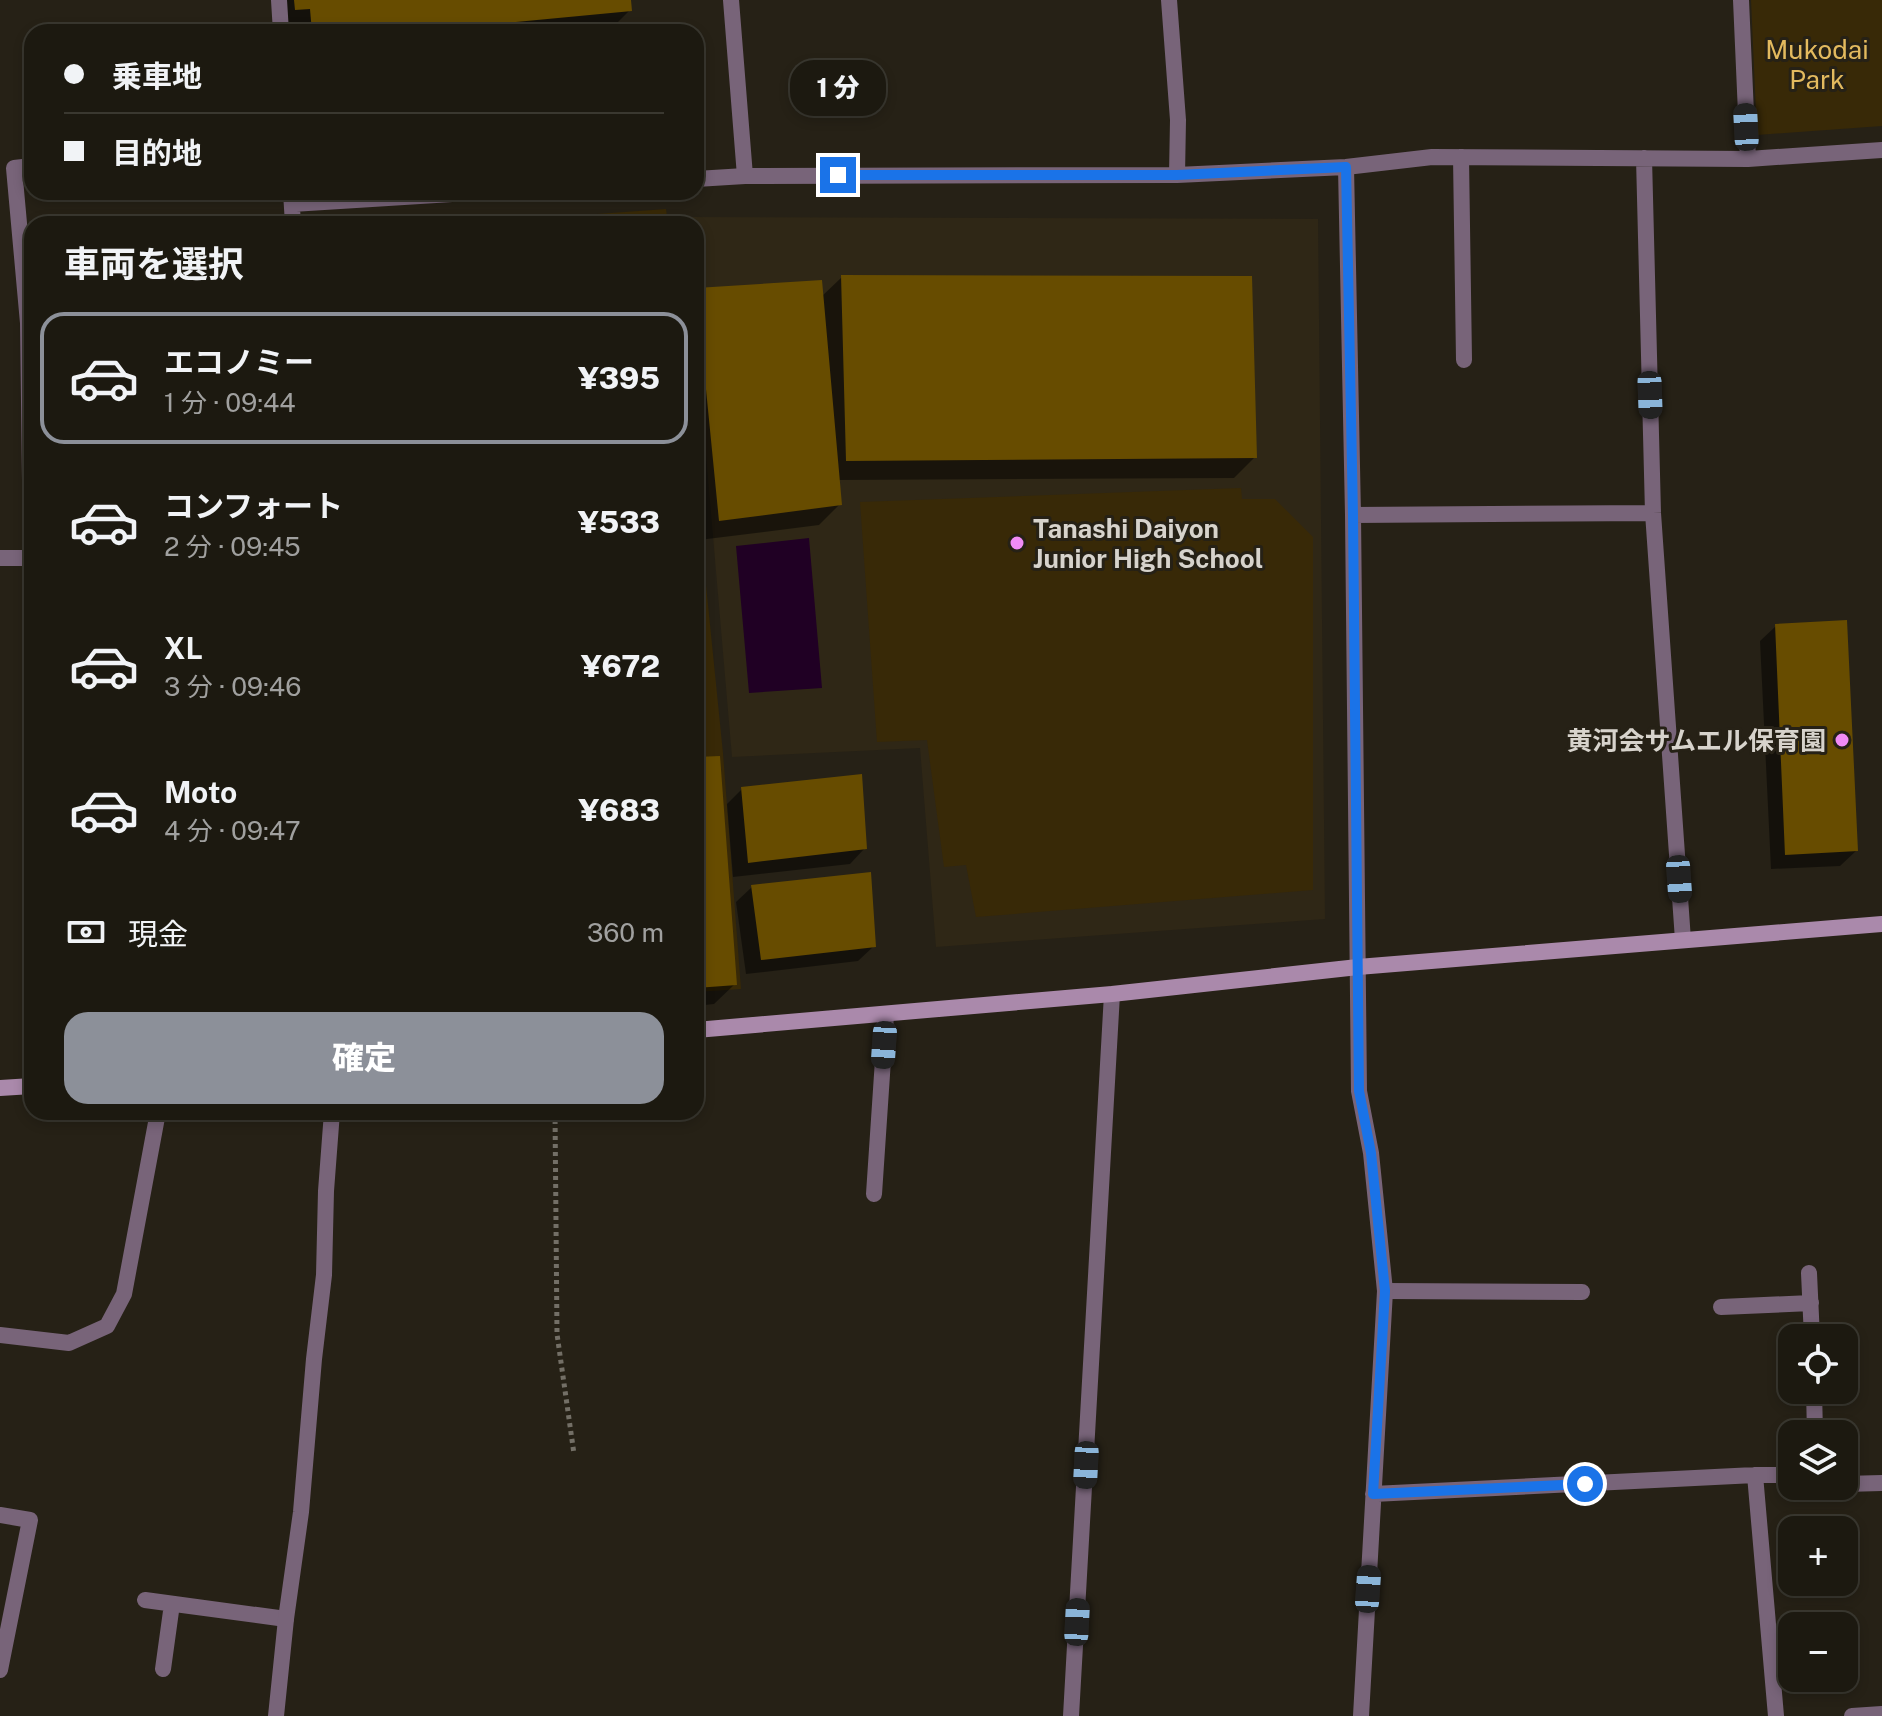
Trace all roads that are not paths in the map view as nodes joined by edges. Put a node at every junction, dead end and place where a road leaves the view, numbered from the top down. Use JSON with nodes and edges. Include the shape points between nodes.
{"nodes":[{"id":1,"x":279,"y":0,"type":"edge"},
{"id":2,"x":731,"y":0,"type":"edge"},
{"id":3,"x":1169,"y":0,"type":"edge"},
{"id":4,"x":1741,"y":0,"type":"edge"},
{"id":5,"x":280,"y":24,"type":"edge"},
{"id":6,"x":1882,"y":150,"type":"edge"},
{"id":7,"x":1461,"y":157,"type":"junction"},
{"id":8,"x":1644,"y":158,"type":"junction"},
{"id":9,"x":1748,"y":159,"type":"junction"},
{"id":10,"x":1346,"y":167,"type":"junction"},
{"id":11,"x":7,"y":169,"type":"edge"},
{"id":12,"x":1177,"y":175,"type":"junction"},
{"id":13,"x":745,"y":176,"type":"junction"},
{"id":14,"x":704,"y":179,"type":"edge"},
{"id":15,"x":24,"y":294,"type":"edge"},
{"id":16,"x":1464,"y":360,"type":"dead end"},
{"id":17,"x":1653,"y":513,"type":"junction"},
{"id":18,"x":1353,"y":515,"type":"junction"},
{"id":19,"x":0,"y":558,"type":"edge"},
{"id":20,"x":24,"y":558,"type":"edge"},
{"id":21,"x":1882,"y":924,"type":"edge"},
{"id":22,"x":1683,"y":940,"type":"junction"},
{"id":23,"x":1358,"y":967,"type":"junction"},
{"id":24,"x":1112,"y":994,"type":"junction"},
{"id":25,"x":886,"y":1015,"type":"junction"},
{"id":26,"x":704,"y":1029,"type":"edge"},
{"id":27,"x":24,"y":1086,"type":"edge"},
{"id":28,"x":0,"y":1088,"type":"edge"},
{"id":29,"x":157,"y":1120,"type":"edge"},
{"id":30,"x":331,"y":1120,"type":"edge"},
{"id":31,"x":874,"y":1194,"type":"dead end"},
{"id":32,"x":1809,"y":1273,"type":"dead end"},
{"id":33,"x":1385,"y":1291,"type":"junction"},
{"id":34,"x":1582,"y":1292,"type":"dead end"},
{"id":35,"x":1811,"y":1303,"type":"junction"},
{"id":36,"x":1721,"y":1307,"type":"dead end"},
{"id":37,"x":1812,"y":1324,"type":"edge"},
{"id":38,"x":0,"y":1335,"type":"edge"},
{"id":39,"x":1755,"y":1475,"type":"junction"},
{"id":40,"x":1778,"y":1475,"type":"edge"},
{"id":41,"x":1882,"y":1483,"type":"edge"},
{"id":42,"x":1858,"y":1484,"type":"edge"},
{"id":43,"x":1373,"y":1494,"type":"junction"},
{"id":44,"x":0,"y":1515,"type":"edge"},
{"id":45,"x":145,"y":1600,"type":"dead end"},
{"id":46,"x":172,"y":1604,"type":"junction"},
{"id":47,"x":286,"y":1619,"type":"junction"},
{"id":48,"x":163,"y":1669,"type":"dead end"},
{"id":49,"x":0,"y":1670,"type":"edge"},
{"id":50,"x":1882,"y":1714,"type":"edge"},
{"id":51,"x":276,"y":1716,"type":"edge"},
{"id":52,"x":1071,"y":1716,"type":"edge"},
{"id":53,"x":1361,"y":1716,"type":"edge"},
{"id":54,"x":1776,"y":1716,"type":"edge"},
{"id":55,"x":1852,"y":1716,"type":"edge"}],
"edges":[{"from":1,"to":5,"type":"street"},
{"from":2,"to":13,"type":"street"},
{"from":3,"to":12,"type":"street"},
{"from":4,"to":9,"type":"street"},
{"from":6,"to":9,"type":"street"},
{"from":7,"to":8,"type":"street"},
{"from":7,"to":10,"type":"street"},
{"from":7,"to":16,"type":"street"},
{"from":8,"to":9,"type":"street"},
{"from":8,"to":17,"type":"street"},
{"from":10,"to":12,"type":"street"},
{"from":10,"to":18,"type":"street"},
{"from":11,"to":15,"type":"street"},
{"from":12,"to":13,"type":"street"},
{"from":13,"to":14,"type":"street"},
{"from":17,"to":18,"type":"street"},
{"from":17,"to":22,"type":"street"},
{"from":18,"to":23,"type":"street"},
{"from":19,"to":20,"type":"street"},
{"from":21,"to":22,"type":"street"},
{"from":22,"to":23,"type":"street"},
{"from":23,"to":24,"type":"street"},
{"from":23,"to":33,"type":"street","via":[[1359,1091]]},
{"from":24,"to":25,"type":"street"},
{"from":24,"to":52,"type":"street"},
{"from":25,"to":26,"type":"street"},
{"from":25,"to":31,"type":"street"},
{"from":27,"to":28,"type":"street"},
{"from":29,"to":38,"type":"street","via":[[124,1294],[107,1326],[69,1343]]},
{"from":30,"to":47,"type":"street","via":[[324,1275]]},
{"from":32,"to":35,"type":"street"},
{"from":33,"to":34,"type":"street"},
{"from":33,"to":43,"type":"street"},
{"from":35,"to":36,"type":"street"},
{"from":35,"to":37,"type":"street"},
{"from":39,"to":40,"type":"street"},
{"from":39,"to":43,"type":"street"},
{"from":39,"to":54,"type":"street"},
{"from":41,"to":42,"type":"street"},
{"from":43,"to":53,"type":"street"},
{"from":44,"to":49,"type":"street","via":[[30,1520]]},
{"from":45,"to":46,"type":"street"},
{"from":46,"to":47,"type":"street"},
{"from":46,"to":48,"type":"street"},
{"from":47,"to":51,"type":"street"},
{"from":50,"to":55,"type":"street"}]}
